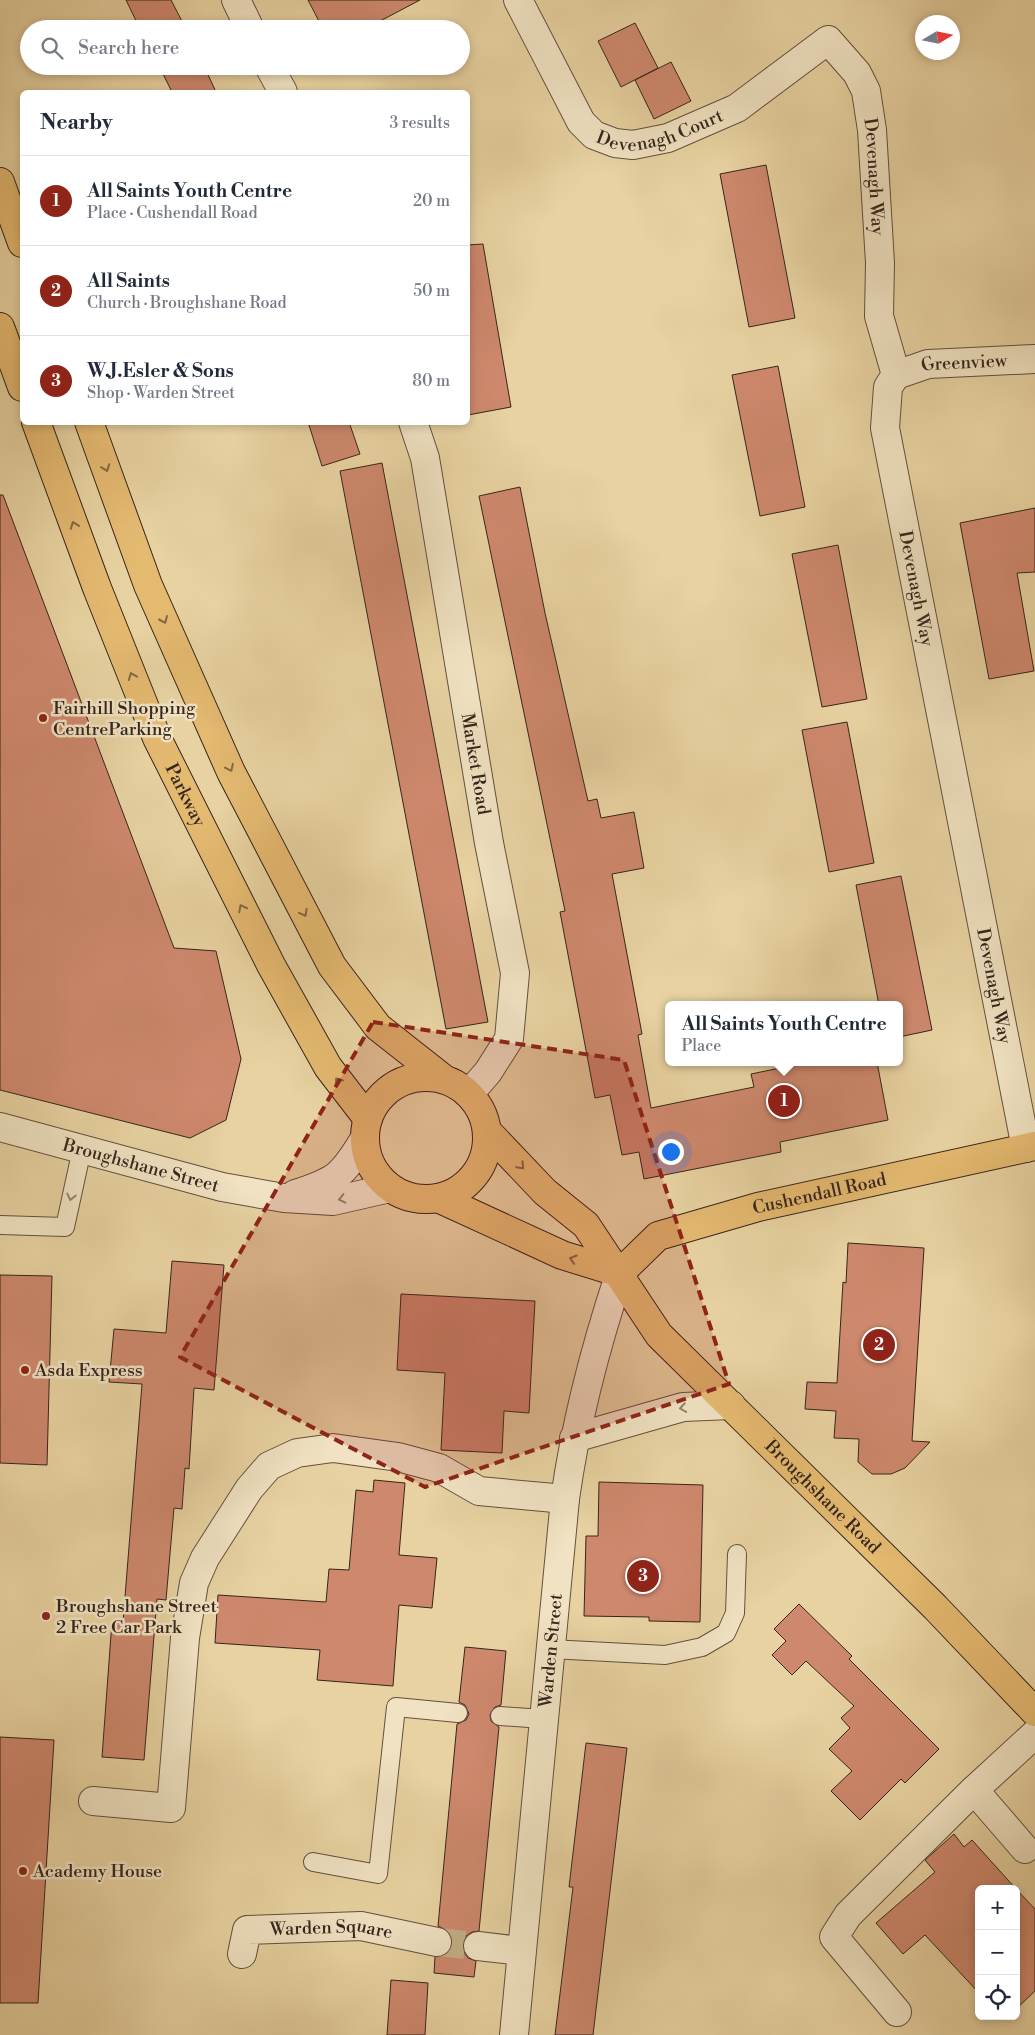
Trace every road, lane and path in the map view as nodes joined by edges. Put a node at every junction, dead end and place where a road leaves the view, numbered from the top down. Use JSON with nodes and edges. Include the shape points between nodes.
{"nodes":[{"id":1,"x":236,"y":0,"type":"edge"},
{"id":2,"x":518,"y":0,"type":"edge"},
{"id":3,"x":246,"y":20,"type":"edge"},
{"id":4,"x":828,"y":40,"type":"joint"},
{"id":5,"x":274,"y":75,"type":"edge"},
{"id":6,"x":282,"y":90,"type":"edge"},
{"id":7,"x":0,"y":182,"type":"edge"},
{"id":8,"x":20,"y":237,"type":"edge"},
{"id":9,"x":0,"y":327,"type":"edge"},
{"id":10,"x":6,"y":358,"type":"edge"},
{"id":11,"x":1035,"y":359,"type":"edge"},
{"id":12,"x":896,"y":374,"type":"junction"},
{"id":13,"x":20,"y":383,"type":"edge"},
{"id":14,"x":37,"y":425,"type":"edge"},
{"id":15,"x":90,"y":425,"type":"edge"},
{"id":16,"x":414,"y":425,"type":"edge"},
{"id":17,"x":444,"y":1079,"type":"junction"},
{"id":18,"x":469,"y":1094,"type":"junction"},
{"id":19,"x":0,"y":1127,"type":"edge"},
{"id":20,"x":366,"y":1129,"type":"junction"},
{"id":21,"x":487,"y":1132,"type":"junction"},
{"id":22,"x":1030,"y":1147,"type":"edge"},
{"id":23,"x":82,"y":1149,"type":"junction"},
{"id":24,"x":390,"y":1188,"type":"junction"},
{"id":25,"x":284,"y":1198,"type":"junction"},
{"id":26,"x":438,"y":1198,"type":"junction"},
{"id":27,"x":0,"y":1225,"type":"edge"},
{"id":28,"x":620,"y":1273,"type":"junction"},
{"id":29,"x":731,"y":1405,"type":"junction"},
{"id":30,"x":574,"y":1438,"type":"junction"},
{"id":31,"x":566,"y":1498,"type":"junction"},
{"id":32,"x":737,"y":1554,"type":"dead end"},
{"id":33,"x":550,"y":1649,"type":"junction"},
{"id":34,"x":1031,"y":1701,"type":"edge"},
{"id":35,"x":458,"y":1712,"type":"dead end"},
{"id":36,"x":500,"y":1716,"type":"dead end"},
{"id":37,"x":543,"y":1719,"type":"junction"},
{"id":38,"x":1035,"y":1734,"type":"edge"},
{"id":39,"x":974,"y":1790,"type":"junction"},
{"id":40,"x":93,"y":1801,"type":"dead end"},
{"id":41,"x":1025,"y":1850,"type":"dead end"},
{"id":42,"x":313,"y":1862,"type":"dead end"},
{"id":43,"x":437,"y":1942,"type":"tunnel mouth"},
{"id":44,"x":478,"y":1946,"type":"tunnel mouth"},
{"id":45,"x":521,"y":1951,"type":"junction"},
{"id":46,"x":242,"y":1954,"type":"dead end"},
{"id":47,"x":897,"y":2012,"type":"dead end"},
{"id":48,"x":514,"y":2035,"type":"edge"}],
"edges":[{"from":1,"to":3,"type":"street"},
{"from":2,"to":4,"type":"street","name":"Devenagh Court","via":[[581,122],[594,136],[615,143],[633,145],[668,138],[737,108]]},
{"from":4,"to":12,"type":"street","name":"Devenagh Way","via":[[857,73],[866,92],[872,130],[880,263],[879,316]]},
{"from":5,"to":6,"type":"street"},
{"from":7,"to":8,"type":"main road"},
{"from":9,"to":10,"type":"main road"},
{"from":10,"to":13,"type":"main road"},
{"from":11,"to":12,"type":"street","name":"Greenview","via":[[928,364]]},
{"from":12,"to":22,"type":"street","name":"Devenagh Way","via":[[888,387],[885,428]]},
{"from":20,"to":14,"type":"main road","name":"Parkway","one_way":true,"via":[[271,965],[157,738]]},
{"from":15,"to":17,"type":"main road","one_way":true,"via":[[148,584],[227,763],[332,966],[378,1027]]},
{"from":16,"to":18,"type":"street","name":"Market Road","via":[[425,458],[489,843],[515,973],[509,1039]]},
{"from":17,"to":18,"type":"main road"},
{"from":17,"to":20,"type":"main road","via":[[426,1076],[390,1088],[377,1102]]},
{"from":18,"to":21,"type":"main road","via":[[483,1113]]},
{"from":19,"to":23,"type":"street","name":"Broughshane Street"},
{"from":20,"to":24,"type":"main road","via":[[368,1157]]},
{"from":20,"to":25,"type":"street","name":"Broughshane Street","via":[[348,1167],[325,1185]]},
{"from":21,"to":26,"type":"main road","via":[[487,1150],[469,1182],[454,1193]]},
{"from":21,"to":28,"type":"main road","name":"Broughshane Road","one_way":true,"via":[[545,1192],[586,1225]]},
{"from":22,"to":28,"type":"main road","name":"Cushendall Road","via":[[758,1207],[658,1236]]},
{"from":23,"to":25,"type":"street","name":"Broughshane Street","via":[[222,1187]]},
{"from":23,"to":27,"type":"lane","one_way":true,"via":[[65,1227]]},
{"from":24,"to":25,"type":"street","name":"Broughshane Street","one_way":true,"via":[[333,1201]]},
{"from":24,"to":26,"type":"main road","via":[[405,1196]]},
{"from":28,"to":26,"type":"main road","one_way":true,"via":[[562,1255]]},
{"from":28,"to":29,"type":"main road","name":"Broughshane Road","via":[[659,1336]]},
{"from":28,"to":30,"type":"street","name":"Warden Street","via":[[599,1338]]},
{"from":29,"to":30,"type":"street","one_way":true,"via":[[683,1407]]},
{"from":29,"to":34,"type":"main road","name":"Broughshane Road"},
{"from":30,"to":31,"type":"street","name":"Warden Street"},
{"from":31,"to":33,"type":"street","name":"Warden Street"},
{"from":31,"to":40,"type":"street","via":[[479,1491],[439,1468],[398,1457],[333,1448],[297,1453],[268,1466],[248,1489],[205,1558],[194,1583],[171,1808]]},
{"from":32,"to":33,"type":"lane","via":[[735,1613],[726,1634],[702,1647],[665,1655]]},
{"from":33,"to":37,"type":"street","name":"Warden Street"},
{"from":35,"to":42,"type":"lane","via":[[396,1707],[378,1874]]},
{"from":36,"to":37,"type":"lane"},
{"from":37,"to":45,"type":"street","name":"Warden Street"},
{"from":38,"to":39,"type":"street"},
{"from":39,"to":41,"type":"street"},
{"from":39,"to":47,"type":"street","via":[[848,1915],[834,1937]]},
{"from":43,"to":46,"type":"street","name":"Warden Square","via":[[361,1926],[247,1930]]},
{"from":44,"to":45,"type":"street"},
{"from":45,"to":48,"type":"street","name":"Warden Street"}]}
